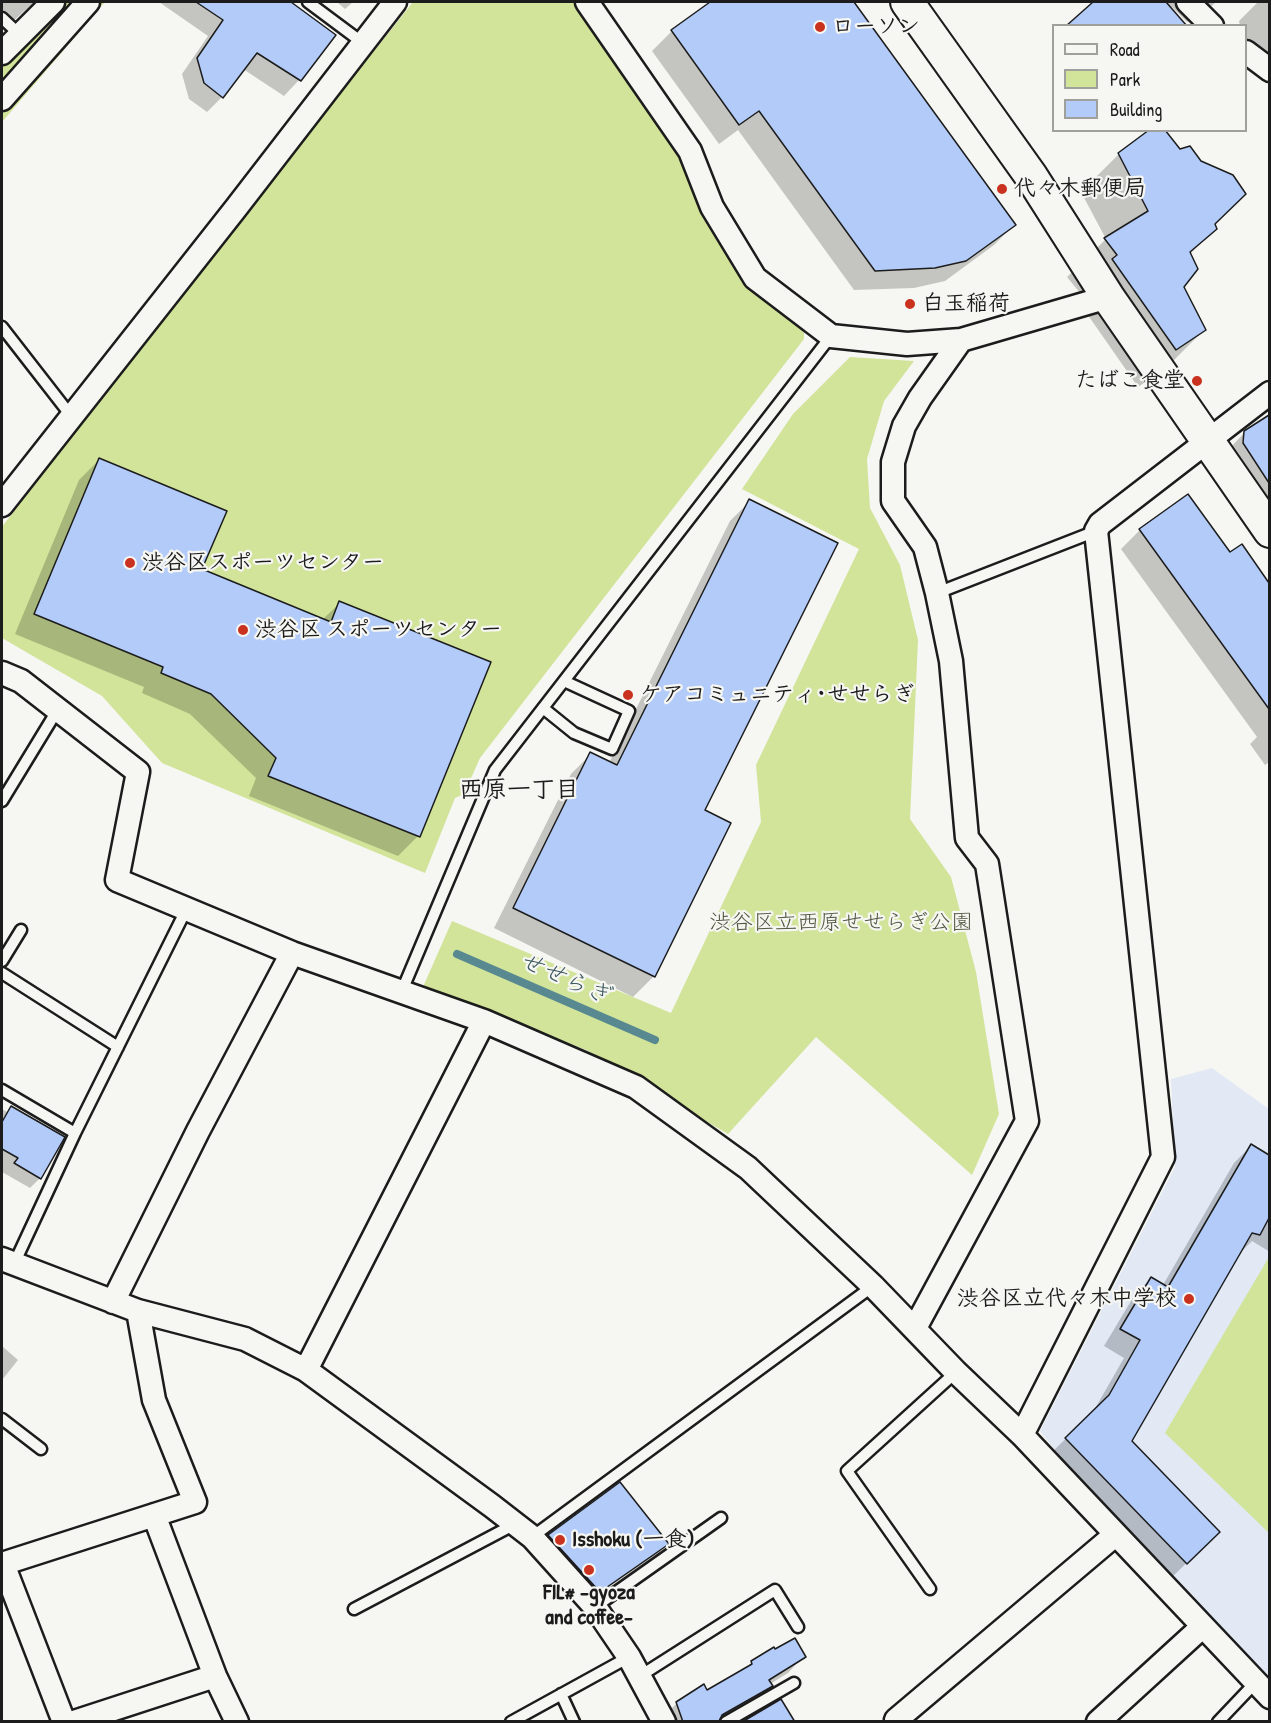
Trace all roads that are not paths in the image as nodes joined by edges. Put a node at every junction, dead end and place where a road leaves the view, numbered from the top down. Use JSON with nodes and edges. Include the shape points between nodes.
{"nodes":[{"id":1,"x":53,"y":2,"type":"edge"},
{"id":2,"x":88,"y":2,"type":"edge"},
{"id":3,"x":309,"y":2,"type":"edge"},
{"id":4,"x":395,"y":2,"type":"edge"},
{"id":5,"x":587,"y":2,"type":"edge"},
{"id":6,"x":907,"y":2,"type":"edge"},
{"id":7,"x":1188,"y":2,"type":"edge"},
{"id":8,"x":2,"y":18,"type":"edge"},
{"id":9,"x":1210,"y":24,"type":"edge"},
{"id":10,"x":20,"y":34,"type":"junction"},
{"id":11,"x":363,"y":43,"type":"junction"},
{"id":12,"x":2,"y":53,"type":"edge"},
{"id":13,"x":1247,"y":54,"type":"edge"},
{"id":14,"x":1269,"y":70,"type":"edge"},
{"id":15,"x":2,"y":99,"type":"edge"},
{"id":16,"x":1108,"y":297,"type":"junction"},
{"id":17,"x":2,"y":327,"type":"edge"},
{"id":18,"x":831,"y":336,"type":"junction"},
{"id":19,"x":961,"y":340,"type":"junction"},
{"id":20,"x":1267,"y":398,"type":"edge"},
{"id":21,"x":72,"y":417,"type":"junction"},
{"id":22,"x":1207,"y":442,"type":"junction"},
{"id":23,"x":2,"y":505,"type":"edge"},
{"id":24,"x":1096,"y":531,"type":"junction"},
{"id":25,"x":1269,"y":531,"type":"edge"},
{"id":26,"x":937,"y":593,"type":"junction"},
{"id":27,"x":2,"y":673,"type":"edge"},
{"id":28,"x":564,"y":681,"type":"junction"},
{"id":29,"x":58,"y":708,"type":"junction"},
{"id":30,"x":543,"y":708,"type":"junction"},
{"id":31,"x":2,"y":801,"type":"edge"},
{"id":32,"x":186,"y":910,"type":"junction"},
{"id":33,"x":21,"y":930,"type":"dead end"},
{"id":34,"x":292,"y":953,"type":"junction"},
{"id":35,"x":2,"y":961,"type":"edge"},
{"id":36,"x":2,"y":973,"type":"edge"},
{"id":37,"x":401,"y":993,"type":"junction"},
{"id":38,"x":484,"y":1021,"type":"junction"},
{"id":39,"x":118,"y":1047,"type":"junction"},
{"id":40,"x":2,"y":1090,"type":"edge"},
{"id":41,"x":75,"y":1133,"type":"junction"},
{"id":42,"x":8,"y":1261,"type":"edge"},
{"id":43,"x":873,"y":1286,"type":"junction"},
{"id":44,"x":113,"y":1302,"type":"junction"},
{"id":45,"x":138,"y":1311,"type":"junction"},
{"id":46,"x":915,"y":1328,"type":"junction"},
{"id":47,"x":306,"y":1370,"type":"junction"},
{"id":48,"x":957,"y":1372,"type":"junction"},
{"id":49,"x":2,"y":1419,"type":"edge"},
{"id":50,"x":1022,"y":1435,"type":"junction"},
{"id":51,"x":40,"y":1449,"type":"dead end"},
{"id":52,"x":154,"y":1515,"type":"junction"},
{"id":53,"x":721,"y":1518,"type":"dead end"},
{"id":54,"x":524,"y":1530,"type":"junction"},
{"id":55,"x":1115,"y":1535,"type":"junction"},
{"id":56,"x":2,"y":1564,"type":"edge"},
{"id":57,"x":930,"y":1589,"type":"dead end"},
{"id":58,"x":595,"y":1607,"type":"junction"},
{"id":59,"x":354,"y":1609,"type":"dead end"},
{"id":60,"x":798,"y":1627,"type":"dead end"},
{"id":61,"x":1202,"y":1627,"type":"junction"},
{"id":62,"x":634,"y":1666,"type":"junction"},
{"id":63,"x":215,"y":1676,"type":"junction"},
{"id":64,"x":794,"y":1683,"type":"dead end"},
{"id":65,"x":1262,"y":1690,"type":"edge"},
{"id":66,"x":561,"y":1694,"type":"junction"},
{"id":67,"x":64,"y":1722,"type":"edge"},
{"id":68,"x":74,"y":1722,"type":"edge"},
{"id":69,"x":237,"y":1722,"type":"edge"},
{"id":70,"x":511,"y":1722,"type":"edge"},
{"id":71,"x":574,"y":1722,"type":"edge"},
{"id":72,"x":664,"y":1722,"type":"edge"},
{"id":73,"x":726,"y":1722,"type":"edge"},
{"id":74,"x":897,"y":1722,"type":"edge"},
{"id":75,"x":1098,"y":1722,"type":"edge"},
{"id":76,"x":1218,"y":1722,"type":"edge"}],
"edges":[{"from":1,"to":10,"type":"street"},
{"from":2,"to":15,"type":"street"},
{"from":3,"to":11,"type":"lane"},
{"from":4,"to":11,"type":"street"},
{"from":5,"to":18,"type":"street","via":[[690,151],[712,207],[754,278]]},
{"from":6,"to":16,"type":"street","via":[[1031,176]]},
{"from":7,"to":9,"type":"street"},
{"from":8,"to":10,"type":"lane"},
{"from":10,"to":12,"type":"street"},
{"from":11,"to":21,"type":"street"},
{"from":13,"to":14,"type":"street"},
{"from":16,"to":19,"type":"street"},
{"from":16,"to":22,"type":"street"},
{"from":17,"to":21,"type":"lane"},
{"from":18,"to":19,"type":"street","via":[[907,344]]},
{"from":18,"to":28,"type":"lane"},
{"from":19,"to":26,"type":"street","via":[[904,426],[893,462],[893,501],[924,547]]},
{"from":20,"to":22,"type":"street"},
{"from":21,"to":23,"type":"street"},
{"from":22,"to":24,"type":"street"},
{"from":22,"to":25,"type":"street"},
{"from":24,"to":26,"type":"lane"},
{"from":24,"to":50,"type":"street","via":[[1163,1157]]},
{"from":26,"to":46,"type":"street","via":[[951,661],[967,838],[987,864],[1027,1121]]},
{"from":27,"to":29,"type":"street","via":[[21,681]]},
{"from":28,"to":30,"type":"lane"},
{"from":28,"to":30,"type":"lane","via":[[629,711],[612,749],[574,733]]},
{"from":29,"to":31,"type":"lane"},
{"from":29,"to":32,"type":"street","via":[[138,772],[117,880]]},
{"from":30,"to":37,"type":"lane","via":[[495,770]]},
{"from":32,"to":34,"type":"street"},
{"from":32,"to":39,"type":"lane"},
{"from":33,"to":35,"type":"lane"},
{"from":34,"to":37,"type":"street"},
{"from":34,"to":44,"type":"street"},
{"from":36,"to":39,"type":"lane"},
{"from":37,"to":38,"type":"street"},
{"from":38,"to":43,"type":"street","via":[[636,1087],[748,1168]]},
{"from":38,"to":47,"type":"street"},
{"from":39,"to":41,"type":"lane"},
{"from":40,"to":41,"type":"lane"},
{"from":41,"to":42,"type":"lane"},
{"from":42,"to":44,"type":"street"},
{"from":43,"to":46,"type":"street"},
{"from":43,"to":54,"type":"lane"},
{"from":44,"to":45,"type":"street"},
{"from":45,"to":47,"type":"street","via":[[245,1339]]},
{"from":45,"to":52,"type":"street","via":[[154,1400],[195,1502]]},
{"from":46,"to":48,"type":"street"},
{"from":47,"to":54,"type":"street"},
{"from":48,"to":50,"type":"street"},
{"from":48,"to":57,"type":"lane","via":[[847,1471]]},
{"from":49,"to":51,"type":"lane"},
{"from":50,"to":55,"type":"street"},
{"from":52,"to":56,"type":"street"},
{"from":52,"to":63,"type":"street"},
{"from":53,"to":58,"type":"lane"},
{"from":54,"to":58,"type":"street"},
{"from":54,"to":59,"type":"lane"},
{"from":55,"to":61,"type":"street"},
{"from":55,"to":74,"type":"street"},
{"from":56,"to":67,"type":"street"},
{"from":58,"to":62,"type":"street"},
{"from":60,"to":62,"type":"lane","via":[[775,1590]]},
{"from":61,"to":65,"type":"street"},
{"from":61,"to":75,"type":"street"},
{"from":62,"to":66,"type":"lane"},
{"from":62,"to":72,"type":"street"},
{"from":63,"to":68,"type":"street"},
{"from":63,"to":69,"type":"street"},
{"from":64,"to":73,"type":"lane"},
{"from":65,"to":76,"type":"lane"},
{"from":66,"to":70,"type":"lane"},
{"from":66,"to":71,"type":"lane"}]}
